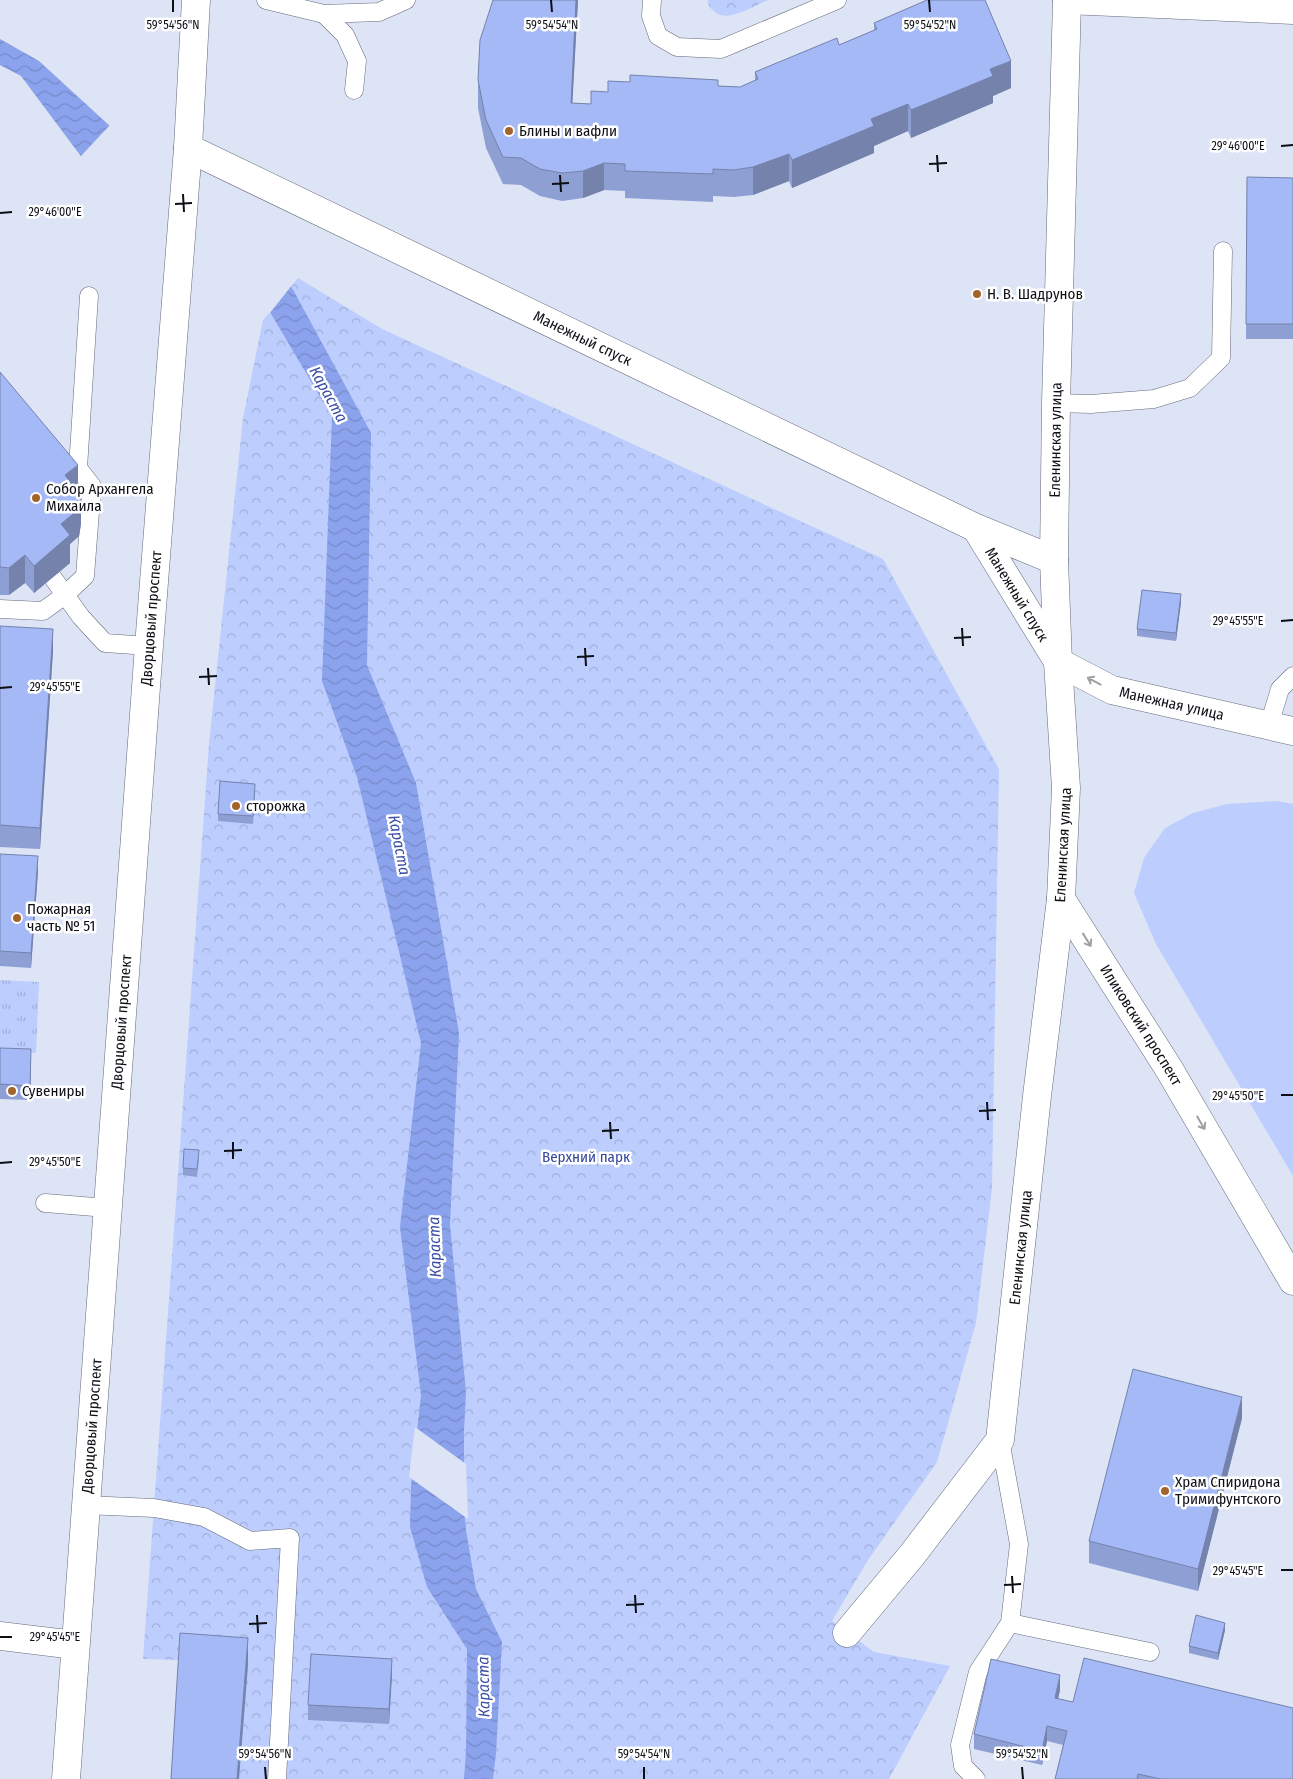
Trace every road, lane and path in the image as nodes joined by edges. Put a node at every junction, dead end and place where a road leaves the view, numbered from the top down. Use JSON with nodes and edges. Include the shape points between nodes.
{"nodes":[{"id":1,"x":196,"y":0,"type":"edge"},
{"id":2,"x":266,"y":0,"type":"edge"},
{"id":3,"x":406,"y":0,"type":"edge"},
{"id":4,"x":652,"y":0,"type":"edge"},
{"id":5,"x":837,"y":0,"type":"edge"},
{"id":6,"x":1066,"y":0,"type":"edge"},
{"id":7,"x":1293,"y":10,"type":"edge"},
{"id":8,"x":324,"y":14,"type":"junction"},
{"id":9,"x":354,"y":90,"type":"dead end"},
{"id":10,"x":188,"y":148,"type":"junction"},
{"id":11,"x":1223,"y":251,"type":"dead end"},
{"id":12,"x":88,"y":296,"type":"dead end"},
{"id":13,"x":1056,"y":403,"type":"junction"},
{"id":14,"x":60,"y":447,"type":"edge"},
{"id":15,"x":78,"y":468,"type":"junction"},
{"id":16,"x":976,"y":528,"type":"junction"},
{"id":17,"x":1054,"y":560,"type":"junction"},
{"id":18,"x":53,"y":578,"type":"edge"},
{"id":19,"x":65,"y":594,"type":"junction"},
{"id":20,"x":0,"y":609,"type":"edge"},
{"id":21,"x":149,"y":646,"type":"junction"},
{"id":22,"x":1058,"y":662,"type":"junction"},
{"id":23,"x":1293,"y":676,"type":"edge"},
{"id":24,"x":1281,"y":728,"type":"edge"},
{"id":25,"x":1061,"y":899,"type":"junction"},
{"id":26,"x":46,"y":1203,"type":"dead end"},
{"id":27,"x":107,"y":1208,"type":"junction"},
{"id":28,"x":1293,"y":1281,"type":"edge"},
{"id":29,"x":1000,"y":1440,"type":"junction"},
{"id":30,"x":85,"y":1506,"type":"junction"},
{"id":31,"x":1010,"y":1624,"type":"junction"},
{"id":32,"x":847,"y":1633,"type":"dead end"},
{"id":33,"x":0,"y":1636,"type":"edge"},
{"id":34,"x":75,"y":1645,"type":"junction"},
{"id":35,"x":1150,"y":1652,"type":"dead end"},
{"id":36,"x":66,"y":1779,"type":"edge"},
{"id":37,"x":277,"y":1779,"type":"edge"},
{"id":38,"x":976,"y":1779,"type":"edge"}],
"edges":[{"from":1,"to":10,"type":"main road"},
{"from":2,"to":8,"type":"lane"},
{"from":3,"to":8,"type":"lane","via":[[379,12]]},
{"from":4,"to":5,"type":"lane","via":[[651,16],[658,36],[677,46],[721,49]]},
{"from":6,"to":7,"type":"main road"},
{"from":6,"to":13,"type":"main road","name":"Еленинская улица"},
{"from":8,"to":9,"type":"lane","via":[[345,34],[357,60]]},
{"from":10,"to":16,"type":"main road","name":"Манежный спуск"},
{"from":10,"to":21,"type":"main road","name":"Дворцовый проспект"},
{"from":11,"to":13,"type":"lane","via":[[1221,358],[1190,388],[1154,399]]},
{"from":12,"to":15,"type":"lane"},
{"from":13,"to":17,"type":"main road","name":"Еленинская улица"},
{"from":14,"to":15,"type":"lane"},
{"from":15,"to":19,"type":"lane","via":[[92,486],[85,576]]},
{"from":16,"to":17,"type":"main road","name":"Манежный спуск"},
{"from":16,"to":22,"type":"main road","name":"Манежный спуск"},
{"from":17,"to":22,"type":"main road","name":"Еленинская улица"},
{"from":18,"to":19,"type":"lane"},
{"from":19,"to":20,"type":"lane","via":[[43,612]]},
{"from":19,"to":21,"type":"lane","via":[[105,643]]},
{"from":21,"to":27,"type":"main road","name":"Дворцовый проспект"},
{"from":24,"to":22,"type":"main road","name":"Манежная улица","one_way":true,"via":[[1112,690]]},
{"from":22,"to":25,"type":"main road","name":"Еленинская улица","via":[[1066,788]]},
{"from":23,"to":24,"type":"lane","via":[[1280,689]]},
{"from":25,"to":28,"type":"main road","name":"Иликовский проспект","one_way":true,"via":[[1169,1069]]},
{"from":25,"to":29,"type":"main road","name":"Еленинская улица"},
{"from":26,"to":27,"type":"lane"},
{"from":27,"to":30,"type":"main road","name":"Дворцовый проспект"},
{"from":29,"to":31,"type":"lane","via":[[1019,1544]]},
{"from":29,"to":32,"type":"main road","via":[[912,1556]]},
{"from":30,"to":34,"type":"main road","name":"Дворцовый проспект"},
{"from":30,"to":37,"type":"lane","via":[[154,1508],[204,1517],[250,1541],[290,1538]]},
{"from":31,"to":35,"type":"lane"},
{"from":31,"to":38,"type":"lane","via":[[978,1672],[960,1746],[963,1766]]},
{"from":33,"to":34,"type":"main road"},
{"from":34,"to":36,"type":"main road","name":"Дворцовый проспект"}]}
